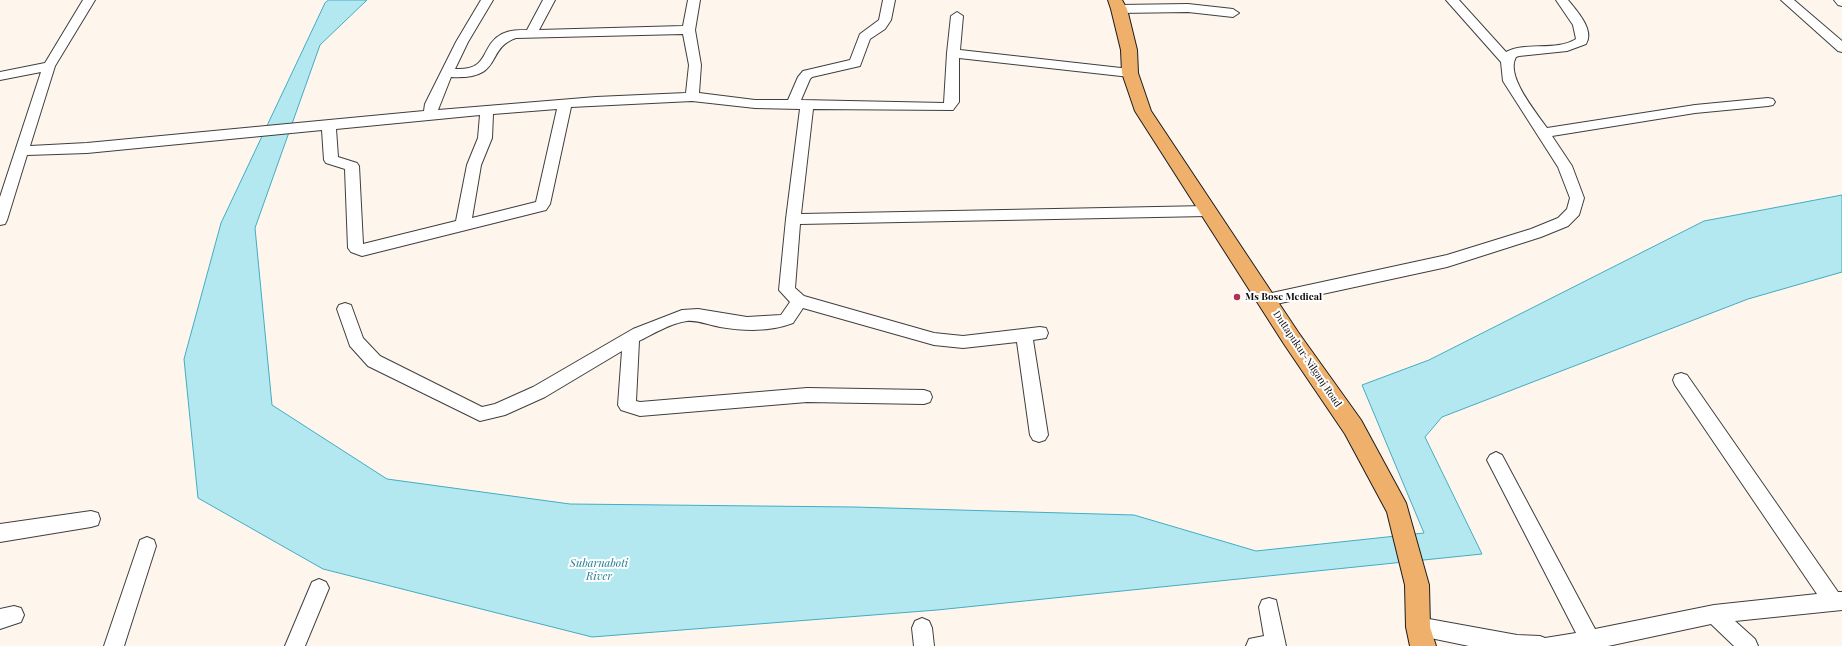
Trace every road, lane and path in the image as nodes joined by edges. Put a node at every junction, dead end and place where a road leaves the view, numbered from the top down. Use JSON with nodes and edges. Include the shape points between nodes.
{"nodes":[{"id":1,"x":88,"y":0,"type":"edge"},
{"id":2,"x":487,"y":0,"type":"edge"},
{"id":3,"x":550,"y":0,"type":"edge"},
{"id":4,"x":694,"y":0,"type":"edge"},
{"id":5,"x":889,"y":0,"type":"edge"},
{"id":6,"x":1452,"y":0,"type":"edge"},
{"id":7,"x":1562,"y":0,"type":"edge"},
{"id":8,"x":1787,"y":0,"type":"edge"},
{"id":9,"x":1117,"y":4,"type":"edge"},
{"id":10,"x":1233,"y":13,"type":"dead end"},
{"id":11,"x":957,"y":16,"type":"dead end"},
{"id":12,"x":689,"y":30,"type":"junction"},
{"id":13,"x":531,"y":34,"type":"junction"},
{"id":14,"x":1842,"y":48,"type":"edge"},
{"id":15,"x":953,"y":53,"type":"junction"},
{"id":16,"x":1507,"y":61,"type":"junction"},
{"id":17,"x":49,"y":66,"type":"junction"},
{"id":18,"x":447,"y":73,"type":"junction"},
{"id":19,"x":1130,"y":73,"type":"junction"},
{"id":20,"x":0,"y":76,"type":"edge"},
{"id":21,"x":692,"y":97,"type":"junction"},
{"id":22,"x":1768,"y":102,"type":"dead end"},
{"id":23,"x":564,"y":104,"type":"junction"},
{"id":24,"x":800,"y":104,"type":"junction"},
{"id":25,"x":487,"y":110,"type":"junction"},
{"id":26,"x":430,"y":115,"type":"junction"},
{"id":27,"x":329,"y":124,"type":"junction"},
{"id":28,"x":1545,"y":133,"type":"junction"},
{"id":29,"x":22,"y":151,"type":"junction"},
{"id":30,"x":1207,"y":211,"type":"junction"},
{"id":31,"x":793,"y":219,"type":"junction"},
{"id":32,"x":0,"y":220,"type":"edge"},
{"id":33,"x":463,"y":226,"type":"junction"},
{"id":34,"x":1268,"y":300,"type":"junction"},
{"id":35,"x":798,"y":301,"type":"junction"},
{"id":36,"x":344,"y":309,"type":"dead end"},
{"id":37,"x":631,"y":339,"type":"junction"},
{"id":38,"x":1681,"y":380,"type":"dead end"},
{"id":39,"x":924,"y":397,"type":"dead end"},
{"id":40,"x":1039,"y":435,"type":"dead end"},
{"id":41,"x":1496,"y":460,"type":"dead end"},
{"id":42,"x":91,"y":519,"type":"dead end"},
{"id":43,"x":0,"y":533,"type":"edge"},
{"id":44,"x":147,"y":546,"type":"dead end"},
{"id":45,"x":319,"y":588,"type":"dead end"},
{"id":46,"x":1838,"y":601,"type":"edge"},
{"id":47,"x":1269,"y":607,"type":"dead end"},
{"id":48,"x":1714,"y":614,"type":"junction"},
{"id":49,"x":1421,"y":637,"type":"edge"},
{"id":50,"x":1590,"y":640,"type":"junction"},
{"id":51,"x":114,"y":646,"type":"edge"},
{"id":52,"x":295,"y":646,"type":"edge"},
{"id":53,"x":1256,"y":646,"type":"edge"},
{"id":54,"x":1276,"y":646,"type":"edge"},
{"id":55,"x":1540,"y":646,"type":"edge"},
{"id":56,"x":1550,"y":646,"type":"edge"},
{"id":57,"x":1748,"y":646,"type":"edge"}],
"edges":[{"from":1,"to":17,"type":"street"},
{"from":2,"to":18,"type":"street"},
{"from":3,"to":13,"type":"street"},
{"from":4,"to":12,"type":"street"},
{"from":5,"to":24,"type":"street","via":[[885,20],[881,26],[864,37],[855,62],[804,77]]},
{"from":6,"to":16,"type":"street"},
{"from":7,"to":16,"type":"street","via":[[1579,24],[1583,35],[1582,41],[1557,49],[1520,51],[1511,54]]},
{"from":8,"to":14,"type":"street"},
{"from":9,"to":10,"type":"street"},
{"from":9,"to":19,"type":"main road","name":"Duttapukur-Nilganj Road","via":[[1129,50]]},
{"from":11,"to":15,"type":"street"},
{"from":12,"to":13,"type":"street"},
{"from":12,"to":21,"type":"street","via":[[695,65]]},
{"from":13,"to":18,"type":"street","via":[[514,34],[503,38],[477,72]]},
{"from":15,"to":19,"type":"street"},
{"from":15,"to":24,"type":"street","via":[[952,102],[948,107]]},
{"from":16,"to":28,"type":"street","via":[[1509,81]]},
{"from":17,"to":20,"type":"street"},
{"from":17,"to":29,"type":"street"},
{"from":18,"to":26,"type":"street","via":[[432,104]]},
{"from":19,"to":30,"type":"main road","name":"Duttapukur-Nilganj Road","via":[[1143,111]]},
{"from":21,"to":23,"type":"street"},
{"from":21,"to":24,"type":"street","via":[[751,103]]},
{"from":22,"to":28,"type":"street","via":[[1687,110]]},
{"from":23,"to":25,"type":"street"},
{"from":23,"to":33,"type":"street","via":[[543,204]]},
{"from":24,"to":31,"type":"street"},
{"from":25,"to":26,"type":"street"},
{"from":25,"to":33,"type":"street","via":[[485,138],[474,165]]},
{"from":26,"to":27,"type":"street"},
{"from":27,"to":29,"type":"street","via":[[87,148]]},
{"from":27,"to":33,"type":"street","via":[[331,160],[352,166],[358,250]]},
{"from":28,"to":34,"type":"street","via":[[1564,166],[1577,198],[1574,210],[1563,222],[1447,261]]},
{"from":29,"to":32,"type":"street"},
{"from":30,"to":31,"type":"street"},
{"from":30,"to":34,"type":"main road","name":"Duttapukur-Nilganj Road"},
{"from":31,"to":35,"type":"street","via":[[787,290]]},
{"from":34,"to":49,"type":"main road","name":"Duttapukur-Nilganj Road","via":[[1353,427],[1398,510],[1417,585]]},
{"from":35,"to":37,"type":"street","via":[[787,319],[781,322],[728,322],[690,315],[645,331]]},
{"from":35,"to":40,"type":"street","via":[[947,340],[963,342],[1032,334]]},
{"from":36,"to":37,"type":"street","via":[[356,341],[374,361],[480,414],[494,412],[542,392]]},
{"from":37,"to":39,"type":"street","via":[[627,405],[640,409],[807,395]]},
{"from":38,"to":46,"type":"street"},
{"from":41,"to":50,"type":"street"},
{"from":42,"to":43,"type":"street"},
{"from":44,"to":51,"type":"street"},
{"from":45,"to":52,"type":"street"},
{"from":46,"to":48,"type":"street"},
{"from":47,"to":54,"type":"street"},
{"from":48,"to":50,"type":"street"},
{"from":48,"to":57,"type":"street"},
{"from":49,"to":55,"type":"street"},
{"from":50,"to":56,"type":"street"},
{"from":53,"to":54,"type":"street"}]}
